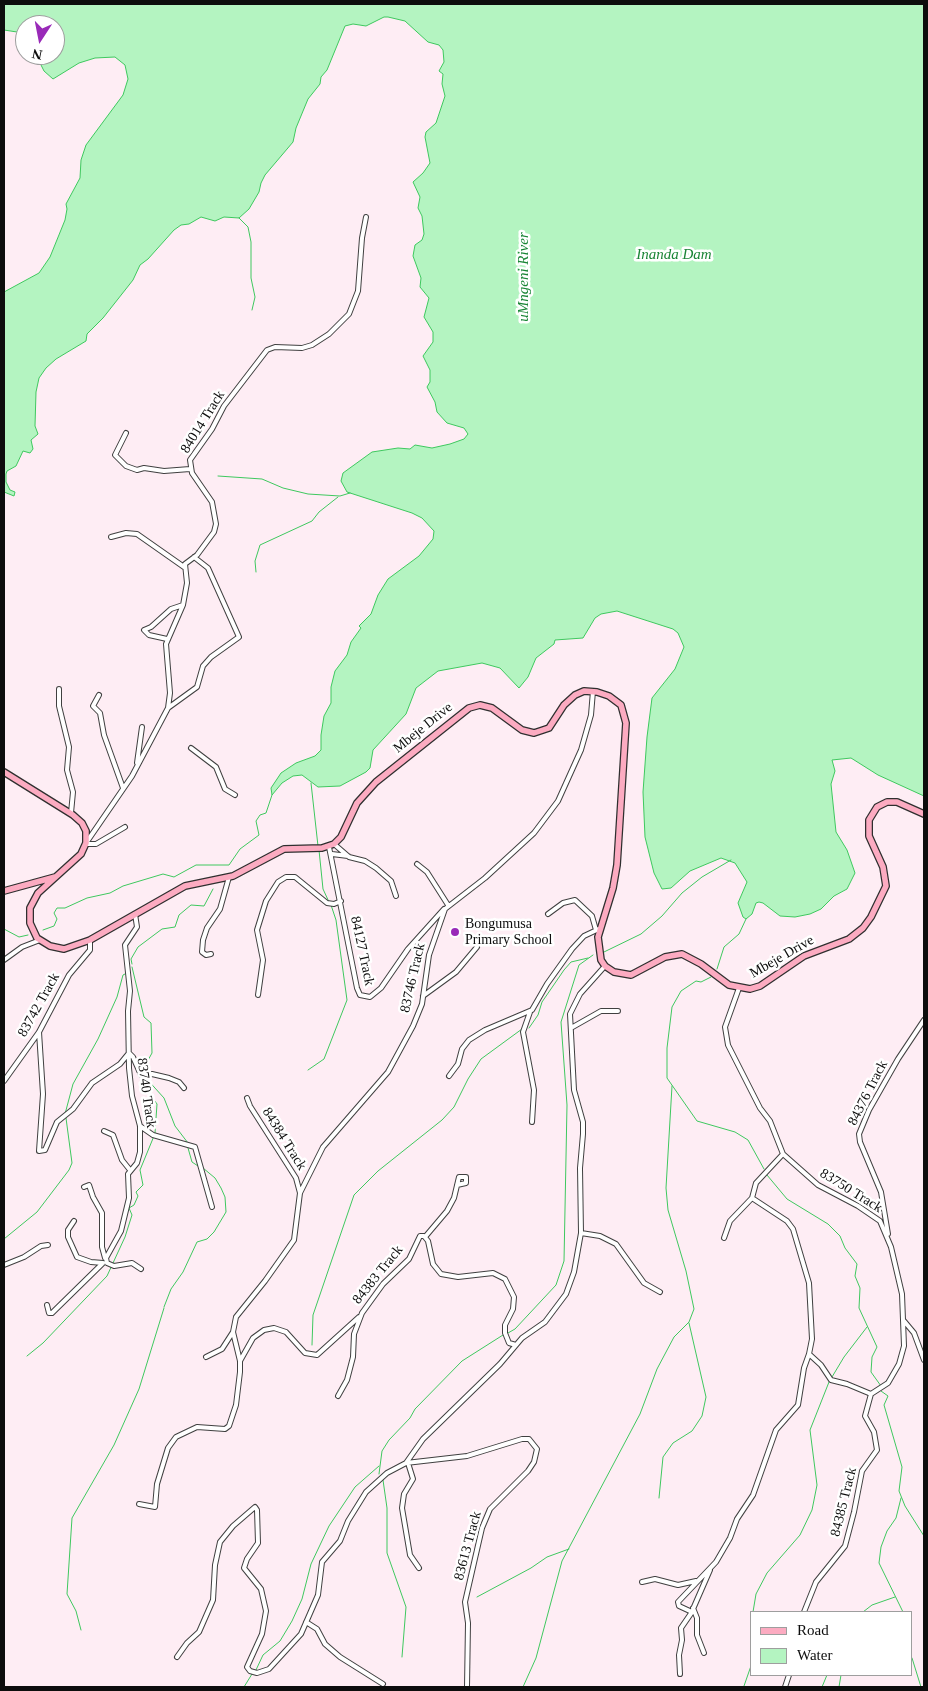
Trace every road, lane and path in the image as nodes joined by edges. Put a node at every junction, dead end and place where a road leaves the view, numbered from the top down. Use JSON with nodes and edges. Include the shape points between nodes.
{"nodes":[{"id":1,"x":366,"y":217,"type":"dead end"},
{"id":2,"x":126,"y":433,"type":"dead end"},
{"id":3,"x":190,"y":469,"type":"junction"},
{"id":4,"x":111,"y":537,"type":"dead end"},
{"id":5,"x":194,"y":557,"type":"junction"},
{"id":6,"x":184,"y":567,"type":"junction"},
{"id":7,"x":183,"y":605,"type":"junction"},
{"id":8,"x":167,"y":639,"type":"junction"},
{"id":9,"x":59,"y":689,"type":"dead end"},
{"id":10,"x":593,"y":691,"type":"junction"},
{"id":11,"x":99,"y":695,"type":"dead end"},
{"id":12,"x":168,"y":708,"type":"junction"},
{"id":13,"x":142,"y":727,"type":"dead end"},
{"id":14,"x":192,"y":748,"type":"dead end"},
{"id":15,"x":137,"y":765,"type":"junction"},
{"id":16,"x":4,"y":772,"type":"edge"},
{"id":17,"x":123,"y":788,"type":"junction"},
{"id":18,"x":235,"y":794,"type":"dead end"},
{"id":19,"x":70,"y":813,"type":"junction"},
{"id":20,"x":924,"y":814,"type":"edge"},
{"id":21,"x":125,"y":827,"type":"dead end"},
{"id":22,"x":86,"y":844,"type":"junction"},
{"id":23,"x":332,"y":845,"type":"junction"},
{"id":24,"x":332,"y":854,"type":"junction"},
{"id":25,"x":348,"y":856,"type":"junction"},
{"id":26,"x":417,"y":864,"type":"dead end"},
{"id":27,"x":56,"y":876,"type":"junction"},
{"id":28,"x":230,"y":877,"type":"junction"},
{"id":29,"x":4,"y":891,"type":"edge"},
{"id":30,"x":396,"y":896,"type":"dead end"},
{"id":31,"x":341,"y":901,"type":"junction"},
{"id":32,"x":446,"y":907,"type":"junction"},
{"id":33,"x":135,"y":914,"type":"junction"},
{"id":34,"x":548,"y":914,"type":"dead end"},
{"id":35,"x":598,"y":929,"type":"junction"},
{"id":36,"x":40,"y":940,"type":"junction"},
{"id":37,"x":90,"y":940,"type":"junction"},
{"id":38,"x":476,"y":947,"type":"dead end"},
{"id":39,"x":210,"y":954,"type":"dead end"},
{"id":40,"x":4,"y":960,"type":"edge"},
{"id":41,"x":605,"y":966,"type":"junction"},
{"id":42,"x":739,"y":988,"type":"junction"},
{"id":43,"x":258,"y":995,"type":"dead end"},
{"id":44,"x":423,"y":996,"type":"junction"},
{"id":45,"x":618,"y":1011,"type":"dead end"},
{"id":46,"x":530,"y":1012,"type":"junction"},
{"id":47,"x":924,"y":1020,"type":"edge"},
{"id":48,"x":571,"y":1028,"type":"junction"},
{"id":49,"x":40,"y":1032,"type":"junction"},
{"id":50,"x":129,"y":1053,"type":"junction"},
{"id":51,"x":449,"y":1076,"type":"dead end"},
{"id":52,"x":4,"y":1081,"type":"edge"},
{"id":53,"x":184,"y":1088,"type":"dead end"},
{"id":54,"x":247,"y":1098,"type":"dead end"},
{"id":55,"x":532,"y":1122,"type":"dead end"},
{"id":56,"x":140,"y":1126,"type":"junction"},
{"id":57,"x":104,"y":1131,"type":"dead end"},
{"id":58,"x":783,"y":1154,"type":"junction"},
{"id":59,"x":130,"y":1170,"type":"junction"},
{"id":60,"x":457,"y":1185,"type":"dead end"},
{"id":61,"x":84,"y":1187,"type":"dead end"},
{"id":62,"x":300,"y":1192,"type":"junction"},
{"id":63,"x":752,"y":1198,"type":"junction"},
{"id":64,"x":212,"y":1207,"type":"dead end"},
{"id":65,"x":74,"y":1221,"type":"dead end"},
{"id":66,"x":581,"y":1233,"type":"junction"},
{"id":67,"x":425,"y":1237,"type":"junction"},
{"id":68,"x":724,"y":1238,"type":"dead end"},
{"id":69,"x":888,"y":1239,"type":"junction"},
{"id":70,"x":48,"y":1245,"type":"dead end"},
{"id":71,"x":105,"y":1262,"type":"junction"},
{"id":72,"x":4,"y":1265,"type":"edge"},
{"id":73,"x":141,"y":1269,"type":"dead end"},
{"id":74,"x":660,"y":1292,"type":"dead end"},
{"id":75,"x":47,"y":1304,"type":"dead end"},
{"id":76,"x":360,"y":1316,"type":"junction"},
{"id":77,"x":904,"y":1321,"type":"junction"},
{"id":78,"x":232,"y":1332,"type":"junction"},
{"id":79,"x":516,"y":1345,"type":"junction"},
{"id":80,"x":809,"y":1354,"type":"junction"},
{"id":81,"x":206,"y":1357,"type":"dead end"},
{"id":82,"x":924,"y":1360,"type":"edge"},
{"id":83,"x":240,"y":1361,"type":"junction"},
{"id":84,"x":870,"y":1394,"type":"junction"},
{"id":85,"x":338,"y":1396,"type":"dead end"},
{"id":86,"x":407,"y":1463,"type":"junction"},
{"id":87,"x":139,"y":1504,"type":"dead end"},
{"id":88,"x":419,"y":1568,"type":"dead end"},
{"id":89,"x":710,"y":1568,"type":"junction"},
{"id":90,"x":696,"y":1581,"type":"junction"},
{"id":91,"x":642,"y":1582,"type":"dead end"},
{"id":92,"x":692,"y":1609,"type":"junction"},
{"id":93,"x":804,"y":1611,"type":"edge"},
{"id":94,"x":306,"y":1622,"type":"junction"},
{"id":95,"x":704,"y":1653,"type":"dead end"},
{"id":96,"x":177,"y":1657,"type":"dead end"},
{"id":97,"x":680,"y":1674,"type":"dead end"},
{"id":98,"x":383,"y":1684,"type":"dead end"},
{"id":99,"x":467,"y":1687,"type":"edge"}],
"edges":[{"from":1,"to":3,"type":"street","name":"84014 Track","via":[[358,291],[348,314],[329,334],[312,344],[302,348],[275,347],[267,350],[221,410],[190,460]]},
{"from":2,"to":3,"type":"street","via":[[115,455],[126,466],[137,470]]},
{"from":3,"to":5,"type":"street","name":"84014 Track","via":[[209,496],[216,519],[214,532]]},
{"from":4,"to":6,"type":"street","via":[[136,534]]},
{"from":5,"to":6,"type":"street","name":"84014 Track"},
{"from":5,"to":12,"type":"street","via":[[208,568],[239,637],[211,657],[196,687]]},
{"from":6,"to":7,"type":"street","via":[[187,583]]},
{"from":7,"to":8,"type":"street"},
{"from":7,"to":8,"type":"street","via":[[171,609],[144,630],[149,635]]},
{"from":8,"to":12,"type":"street"},
{"from":9,"to":19,"type":"street","via":[[59,706],[68,742],[67,770],[73,792]]},
{"from":10,"to":23,"type":"street","name":"Mbeje Drive","via":[[572,697],[549,728],[538,732],[522,730],[486,706],[475,706],[463,712],[376,782],[357,803],[341,837]]},
{"from":10,"to":32,"type":"street","via":[[591,715],[579,758],[550,812],[534,832],[485,878]]},
{"from":10,"to":35,"type":"street","via":[[609,696],[621,705],[626,723],[617,865],[613,888]]},
{"from":11,"to":17,"type":"street","via":[[93,706],[100,713],[104,735]]},
{"from":12,"to":15,"type":"street"},
{"from":13,"to":15,"type":"street"},
{"from":14,"to":18,"type":"street","via":[[216,768],[226,789]]},
{"from":15,"to":17,"type":"street"},
{"from":16,"to":19,"type":"street"},
{"from":17,"to":22,"type":"street"},
{"from":19,"to":22,"type":"street","via":[[84,827]]},
{"from":20,"to":42,"type":"street","name":"Mbeje Drive","via":[[896,802],[881,804],[872,814],[869,836],[883,867],[886,886],[871,917],[856,935],[804,956],[760,986],[750,990]]},
{"from":21,"to":22,"type":"street","via":[[96,844]]},
{"from":22,"to":27,"type":"street","via":[[76,859]]},
{"from":23,"to":24,"type":"street","name":"84127 Track"},
{"from":23,"to":25,"type":"street"},
{"from":23,"to":28,"type":"street","via":[[284,849]]},
{"from":24,"to":25,"type":"street"},
{"from":24,"to":31,"type":"street","name":"84127 Track"},
{"from":25,"to":30,"type":"street","via":[[376,868],[390,882]]},
{"from":26,"to":32,"type":"street","via":[[427,872]]},
{"from":27,"to":29,"type":"street"},
{"from":27,"to":36,"type":"street","via":[[38,893],[30,908],[30,922]]},
{"from":28,"to":33,"type":"street","via":[[201,880],[185,886]]},
{"from":28,"to":39,"type":"street","via":[[220,909],[203,940],[202,952]]},
{"from":31,"to":32,"type":"street","name":"84127 Track","via":[[357,988],[360,995],[367,998],[381,988],[408,949]]},
{"from":31,"to":43,"type":"street","via":[[327,902],[295,877],[286,877],[278,882],[266,901],[257,930],[263,960]]},
{"from":32,"to":44,"type":"street","name":"83746 Track","via":[[428,956]]},
{"from":33,"to":37,"type":"street"},
{"from":33,"to":50,"type":"street","name":"83740 Track","via":[[137,927],[125,946],[130,991]]},
{"from":34,"to":35,"type":"street","via":[[563,903],[574,900],[592,916]]},
{"from":35,"to":41,"type":"street","via":[[598,946]]},
{"from":35,"to":46,"type":"street","via":[[584,936],[572,949]]},
{"from":36,"to":37,"type":"street","via":[[64,950]]},
{"from":36,"to":40,"type":"street","via":[[22,947]]},
{"from":37,"to":49,"type":"street","name":"83742 Track","via":[[90,950],[69,975]]},
{"from":38,"to":44,"type":"street","via":[[456,972]]},
{"from":41,"to":42,"type":"street","name":"Mbeje Drive","via":[[619,974],[631,975],[665,957],[682,954],[729,985]]},
{"from":41,"to":48,"type":"street","via":[[595,974],[572,1006]]},
{"from":42,"to":58,"type":"street","name":"83750 Track","via":[[726,1021],[726,1040],[760,1108],[770,1121]]},
{"from":44,"to":62,"type":"street","name":"83746 Track","via":[[417,1017],[388,1072],[327,1141]]},
{"from":45,"to":48,"type":"street","via":[[601,1011]]},
{"from":46,"to":51,"type":"street","via":[[472,1037]]},
{"from":46,"to":55,"type":"street","via":[[523,1032],[534,1090]]},
{"from":47,"to":69,"type":"street","name":"84376 Track","via":[[898,1059],[859,1134],[881,1192]]},
{"from":48,"to":66,"type":"street","via":[[574,1090],[583,1122]]},
{"from":49,"to":50,"type":"street","via":[[43,1094],[38,1148],[41,1151],[45,1150],[59,1120],[67,1116],[92,1083],[120,1064]]},
{"from":49,"to":52,"type":"street","name":"83742 Track"},
{"from":50,"to":53,"type":"street","via":[[141,1075],[169,1078]]},
{"from":50,"to":56,"type":"street","name":"83740 Track","via":[[132,1096]]},
{"from":54,"to":62,"type":"street","name":"84384 Track","via":[[296,1178]]},
{"from":56,"to":59,"type":"street","name":"83740 Track","via":[[139,1158]]},
{"from":56,"to":64,"type":"street","via":[[153,1135],[195,1147]]},
{"from":57,"to":59,"type":"street","via":[[113,1135],[122,1160]]},
{"from":58,"to":63,"type":"street","via":[[758,1180]]},
{"from":58,"to":69,"type":"street","name":"83750 Track","via":[[818,1185],[877,1218]]},
{"from":59,"to":71,"type":"street","name":"83740 Track","via":[[127,1178],[129,1198],[121,1231]]},
{"from":60,"to":67,"type":"street","via":[[447,1211]]},
{"from":61,"to":71,"type":"street","via":[[89,1185],[102,1213]]},
{"from":62,"to":78,"type":"street","name":"83746 Track","via":[[294,1240],[238,1312]]},
{"from":63,"to":68,"type":"street","via":[[730,1221]]},
{"from":63,"to":80,"type":"street","via":[[787,1221],[793,1229],[806,1268],[812,1315]]},
{"from":65,"to":71,"type":"street","via":[[68,1237],[77,1257]]},
{"from":66,"to":74,"type":"street","via":[[600,1236],[616,1244],[644,1282]]},
{"from":66,"to":79,"type":"street","via":[[574,1272],[566,1294],[545,1322]]},
{"from":67,"to":76,"type":"street","name":"84383 Track","via":[[418,1237],[409,1259],[383,1284]]},
{"from":67,"to":79,"type":"street","via":[[433,1264],[441,1274],[458,1277],[493,1273],[505,1279],[514,1297],[505,1333],[509,1343]]},
{"from":69,"to":77,"type":"street","name":"83750 Track","via":[[902,1294]]},
{"from":70,"to":72,"type":"street"},
{"from":71,"to":73,"type":"street","via":[[114,1266],[132,1263]]},
{"from":71,"to":75,"type":"street","name":"83740 Track","via":[[52,1313],[49,1313]]},
{"from":76,"to":83,"type":"street","via":[[317,1354],[306,1353],[289,1333],[270,1329],[253,1338]]},
{"from":76,"to":85,"type":"street","name":"84383 Track","via":[[347,1380]]},
{"from":77,"to":82,"type":"street","via":[[914,1333]]},
{"from":77,"to":84,"type":"street","name":"83750 Track","via":[[904,1346],[899,1364],[888,1383]]},
{"from":78,"to":81,"type":"street","name":"83746 Track","via":[[222,1349]]},
{"from":78,"to":83,"type":"street"},
{"from":79,"to":86,"type":"street","via":[[423,1439]]},
{"from":80,"to":84,"type":"street","via":[[831,1380]]},
{"from":80,"to":89,"type":"street","via":[[798,1405],[776,1430],[753,1495],[738,1518],[724,1550]]},
{"from":83,"to":87,"type":"street","via":[[237,1401],[229,1426],[225,1429],[197,1427],[176,1437],[168,1448],[157,1484],[155,1507]]},
{"from":84,"to":93,"type":"street","name":"84385 Track","via":[[864,1416],[874,1432],[878,1450],[862,1471],[845,1546],[816,1582]]},
{"from":86,"to":88,"type":"street","via":[[413,1479],[404,1494],[402,1508],[410,1555]]},
{"from":86,"to":94,"type":"street","via":[[376,1482],[362,1498],[340,1541],[322,1562],[319,1591]]},
{"from":86,"to":99,"type":"street","name":"83613 Track","via":[[467,1456],[522,1438],[529,1439],[537,1449],[531,1467],[490,1509],[482,1528],[465,1602],[468,1623]]},
{"from":89,"to":90,"type":"street"},
{"from":89,"to":92,"type":"street"},
{"from":90,"to":91,"type":"street","via":[[678,1585],[654,1579]]},
{"from":90,"to":92,"type":"street","via":[[678,1604]]},
{"from":92,"to":95,"type":"street"},
{"from":92,"to":97,"type":"street","via":[[681,1628]]},
{"from":94,"to":96,"type":"street","via":[[296,1641],[269,1669],[257,1673],[248,1669],[247,1664],[262,1634],[266,1612],[261,1589],[244,1568],[258,1543],[257,1510],[253,1507],[220,1542],[213,1600],[198,1632]]},
{"from":94,"to":98,"type":"street","via":[[317,1629],[325,1644]]}]}
